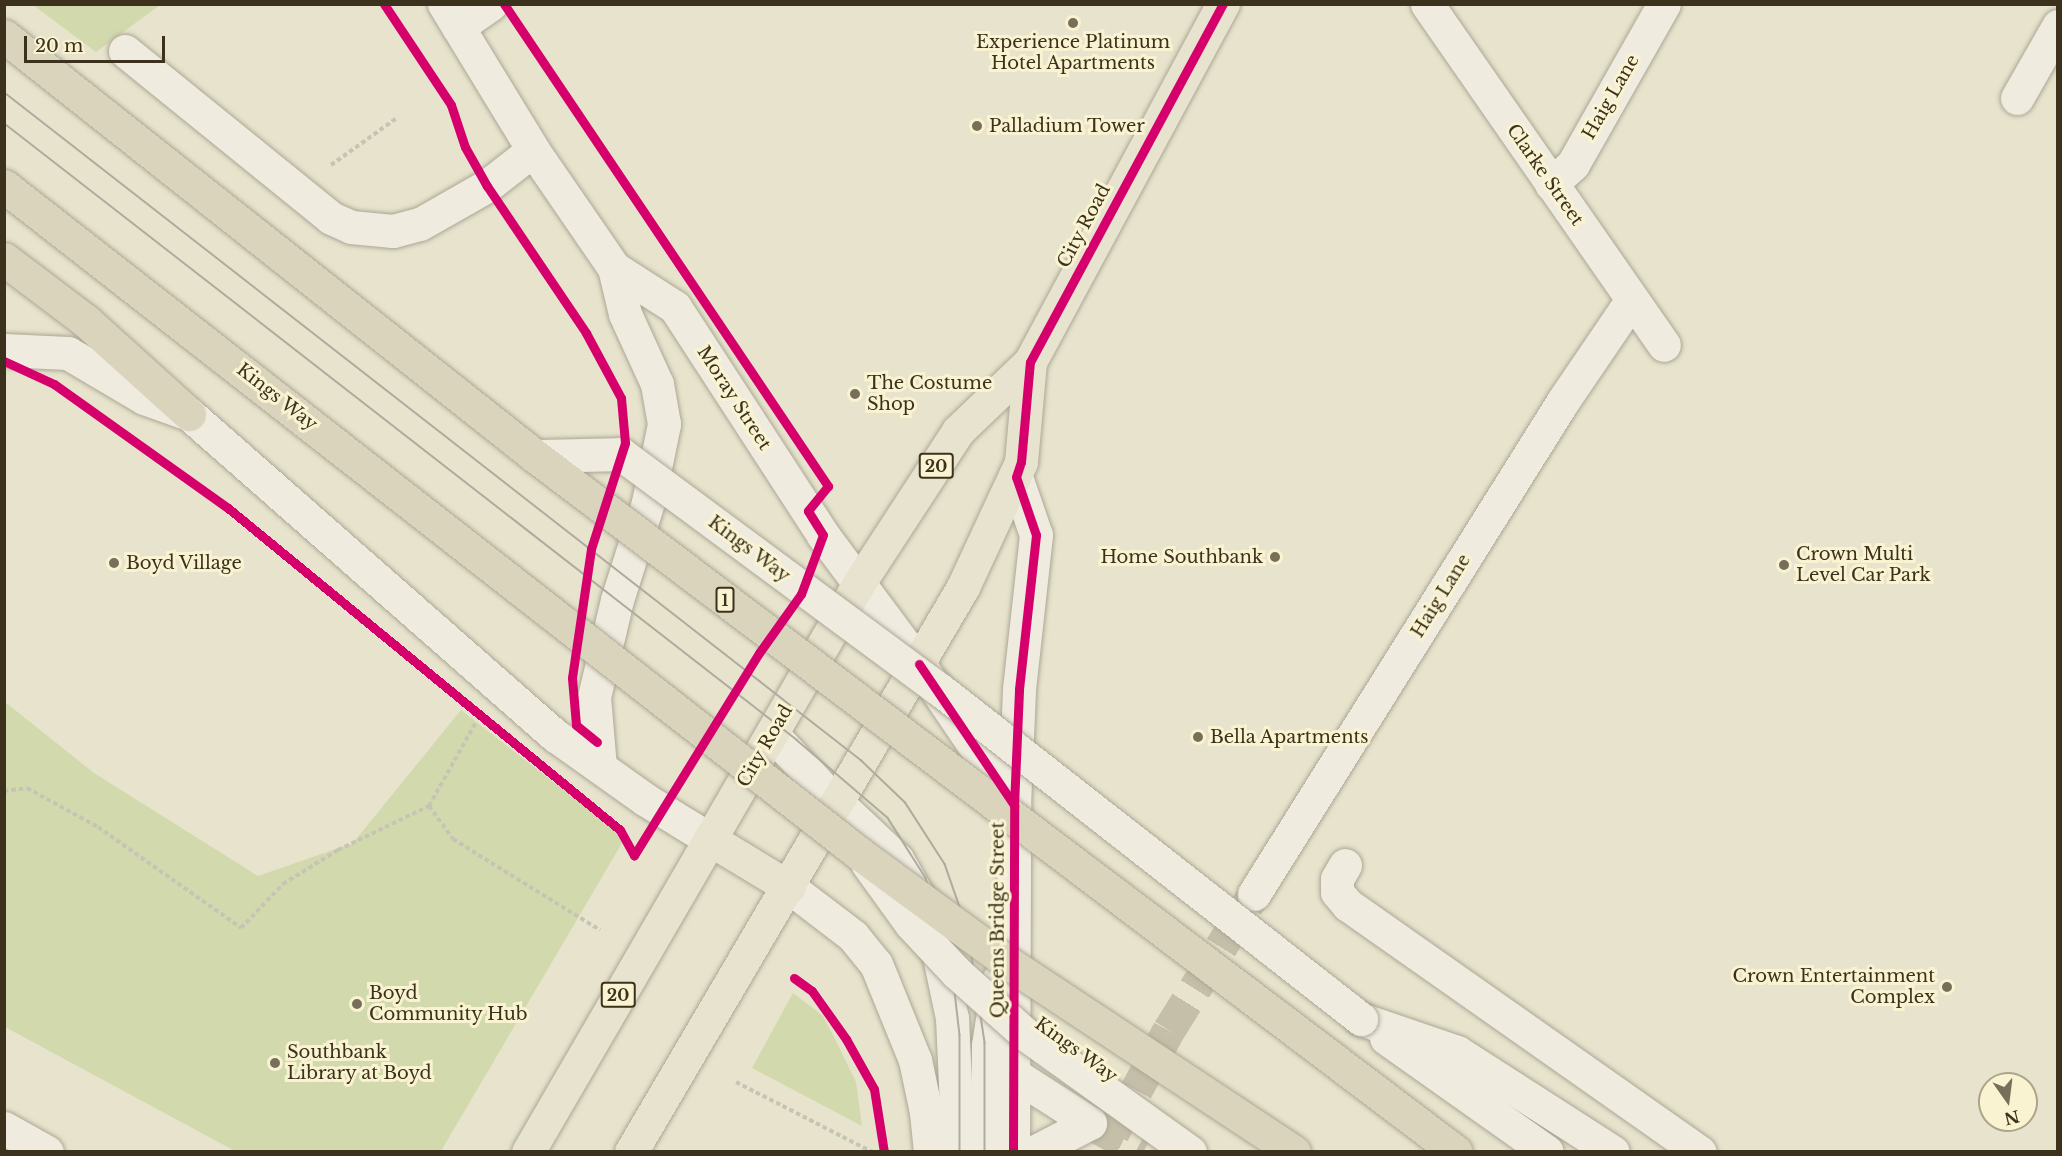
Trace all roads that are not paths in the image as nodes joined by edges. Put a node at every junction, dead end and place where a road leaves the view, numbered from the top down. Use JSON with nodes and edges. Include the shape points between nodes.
{"nodes":[{"id":1,"x":491,"y":4,"type":"edge"},
{"id":2,"x":1223,"y":4,"type":"edge"},
{"id":3,"x":1427,"y":4,"type":"edge"},
{"id":4,"x":1664,"y":4,"type":"edge"},
{"id":5,"x":451,"y":16,"type":"edge"},
{"id":6,"x":2058,"y":26,"type":"edge"},
{"id":7,"x":4,"y":36,"type":"edge"},
{"id":8,"x":125,"y":51,"type":"dead end"},
{"id":9,"x":2017,"y":98,"type":"dead end"},
{"id":10,"x":532,"y":150,"type":"junction"},
{"id":11,"x":1551,"y":184,"type":"junction"},
{"id":12,"x":4,"y":186,"type":"edge"},
{"id":13,"x":4,"y":259,"type":"edge"},
{"id":14,"x":614,"y":268,"type":"junction"},
{"id":15,"x":1631,"y":301,"type":"junction"},
{"id":16,"x":1664,"y":345,"type":"dead end"},
{"id":17,"x":4,"y":350,"type":"edge"},
{"id":18,"x":1030,"y":362,"type":"junction"},
{"id":19,"x":189,"y":414,"type":"junction"},
{"id":20,"x":535,"y":456,"type":"junction"},
{"id":21,"x":1016,"y":477,"type":"junction"},
{"id":22,"x":859,"y":583,"type":"junction"},
{"id":23,"x":919,"y":664,"type":"junction"},
{"id":24,"x":772,"y":734,"type":"junction"},
{"id":25,"x":600,"y":766,"type":"junction"},
{"id":26,"x":838,"y":804,"type":"junction"},
{"id":27,"x":1014,"y":805,"type":"junction"},
{"id":28,"x":711,"y":840,"type":"junction"},
{"id":29,"x":860,"y":854,"type":"junction"},
{"id":30,"x":1345,"y":866,"type":"dead end"},
{"id":31,"x":789,"y":887,"type":"junction"},
{"id":32,"x":1254,"y":894,"type":"tunnel mouth"},
{"id":33,"x":1013,"y":949,"type":"junction"},
{"id":34,"x":1361,"y":1018,"type":"junction"},
{"id":35,"x":1015,"y":1075,"type":"junction"},
{"id":36,"x":4,"y":1128,"type":"edge"},
{"id":37,"x":47,"y":1152,"type":"edge"},
{"id":38,"x":528,"y":1152,"type":"edge"},
{"id":39,"x":631,"y":1152,"type":"edge"},
{"id":40,"x":930,"y":1152,"type":"edge"},
{"id":41,"x":958,"y":1152,"type":"edge"},
{"id":42,"x":987,"y":1152,"type":"edge"},
{"id":43,"x":1013,"y":1152,"type":"edge"},
{"id":44,"x":1034,"y":1152,"type":"edge"},
{"id":45,"x":1190,"y":1152,"type":"edge"},
{"id":46,"x":1294,"y":1152,"type":"edge"},
{"id":47,"x":1456,"y":1152,"type":"edge"},
{"id":48,"x":1547,"y":1152,"type":"edge"},
{"id":49,"x":1613,"y":1152,"type":"edge"},
{"id":50,"x":1700,"y":1152,"type":"edge"}],
"edges":[{"from":1,"to":5,"type":"street"},
{"from":2,"to":18,"type":"main road","name":"City Road","number":"20"},
{"from":3,"to":11,"type":"street","name":"Clarke Street"},
{"from":4,"to":11,"type":"street","name":"Haig Lane","via":[[1573,164]]},
{"from":5,"to":10,"type":"street","name":"Moray Street"},
{"from":6,"to":9,"type":"street"},
{"from":7,"to":20,"type":"highway","number":"1","bridge":true},
{"from":8,"to":10,"type":"street","via":[[331,218],[351,227],[393,231],[420,224],[487,186]]},
{"from":10,"to":14,"type":"street","name":"Moray Street"},
{"from":11,"to":15,"type":"street","name":"Clarke Street"},
{"from":12,"to":29,"type":"highway","name":"Kings Way","bridge":true},
{"from":13,"to":19,"type":"highway","via":[[86,321]]},
{"from":14,"to":22,"type":"street","name":"Moray Street","via":[[675,307],[823,535]]},
{"from":14,"to":25,"type":"street","via":[[625,314],[657,384],[664,424],[651,491],[617,600],[594,697]]},
{"from":15,"to":16,"type":"street","name":"Clarke Street"},
{"from":15,"to":32,"type":"street","name":"Haig Lane","via":[[1563,401]]},
{"from":17,"to":19,"type":"street","via":[[68,353],[144,398]]},
{"from":18,"to":21,"type":"main road","name":"City Road","number":"20","via":[[1021,462]]},
{"from":18,"to":22,"type":"main road","name":"City Road","number":"20","via":[[958,431]]},
{"from":19,"to":25,"type":"street","via":[[556,736]]},
{"from":20,"to":34,"type":"street","name":"Kings Way","bridge":true,"via":[[621,454],[939,689]]},
{"from":20,"to":47,"type":"highway","number":"1","bridge":true},
{"from":21,"to":23,"type":"main road","name":"City Road","number":"20","via":[[963,587]]},
{"from":21,"to":27,"type":"street","name":"Queens Bridge Street","via":[[1036,535],[1019,689]]},
{"from":22,"to":23,"type":"street","name":"Moray Street"},
{"from":22,"to":24,"type":"main road","name":"City Road","number":"20"},
{"from":23,"to":26,"type":"main road","name":"City Road","number":"20"},
{"from":23,"to":27,"type":"street","name":"Moray Street"},
{"from":24,"to":26,"type":"street"},
{"from":24,"to":28,"type":"main road","name":"City Road","number":"20"},
{"from":25,"to":28,"type":"street"},
{"from":26,"to":31,"type":"main road","name":"City Road","number":"20"},
{"from":26,"to":41,"type":"street","via":[[897,859],[930,924],[956,1046]]},
{"from":27,"to":33,"type":"street","name":"Queens Bridge Street"},
{"from":28,"to":31,"type":"main road"},
{"from":28,"to":38,"type":"main road","name":"City Road","number":"20"},
{"from":29,"to":45,"type":"street","name":"Kings Way","bridge":true,"via":[[911,924],[957,973],[1025,1034]]},
{"from":29,"to":46,"type":"highway","name":"Kings Way","bridge":true,"via":[[1008,962]]},
{"from":30,"to":50,"type":"street","via":[[1337,879],[1337,891],[1348,905]]},
{"from":31,"to":39,"type":"main road","name":"City Road","number":"20"},
{"from":31,"to":40,"type":"street","via":[[853,936],[876,964],[915,1059]]},
{"from":33,"to":35,"type":"street","name":"Queens Bridge Street"},
{"from":33,"to":42,"type":"street","name":"Queens Bridge Street","via":[[995,985],[993,1000],[988,1046]]},
{"from":34,"to":48,"type":"street","name":"Kings Way"},
{"from":34,"to":49,"type":"street","via":[[1458,1052]]},
{"from":35,"to":43,"type":"street","name":"Queens Bridge Street"},
{"from":35,"to":44,"type":"street","via":[[1090,1123]]},
{"from":36,"to":37,"type":"street"}]}
